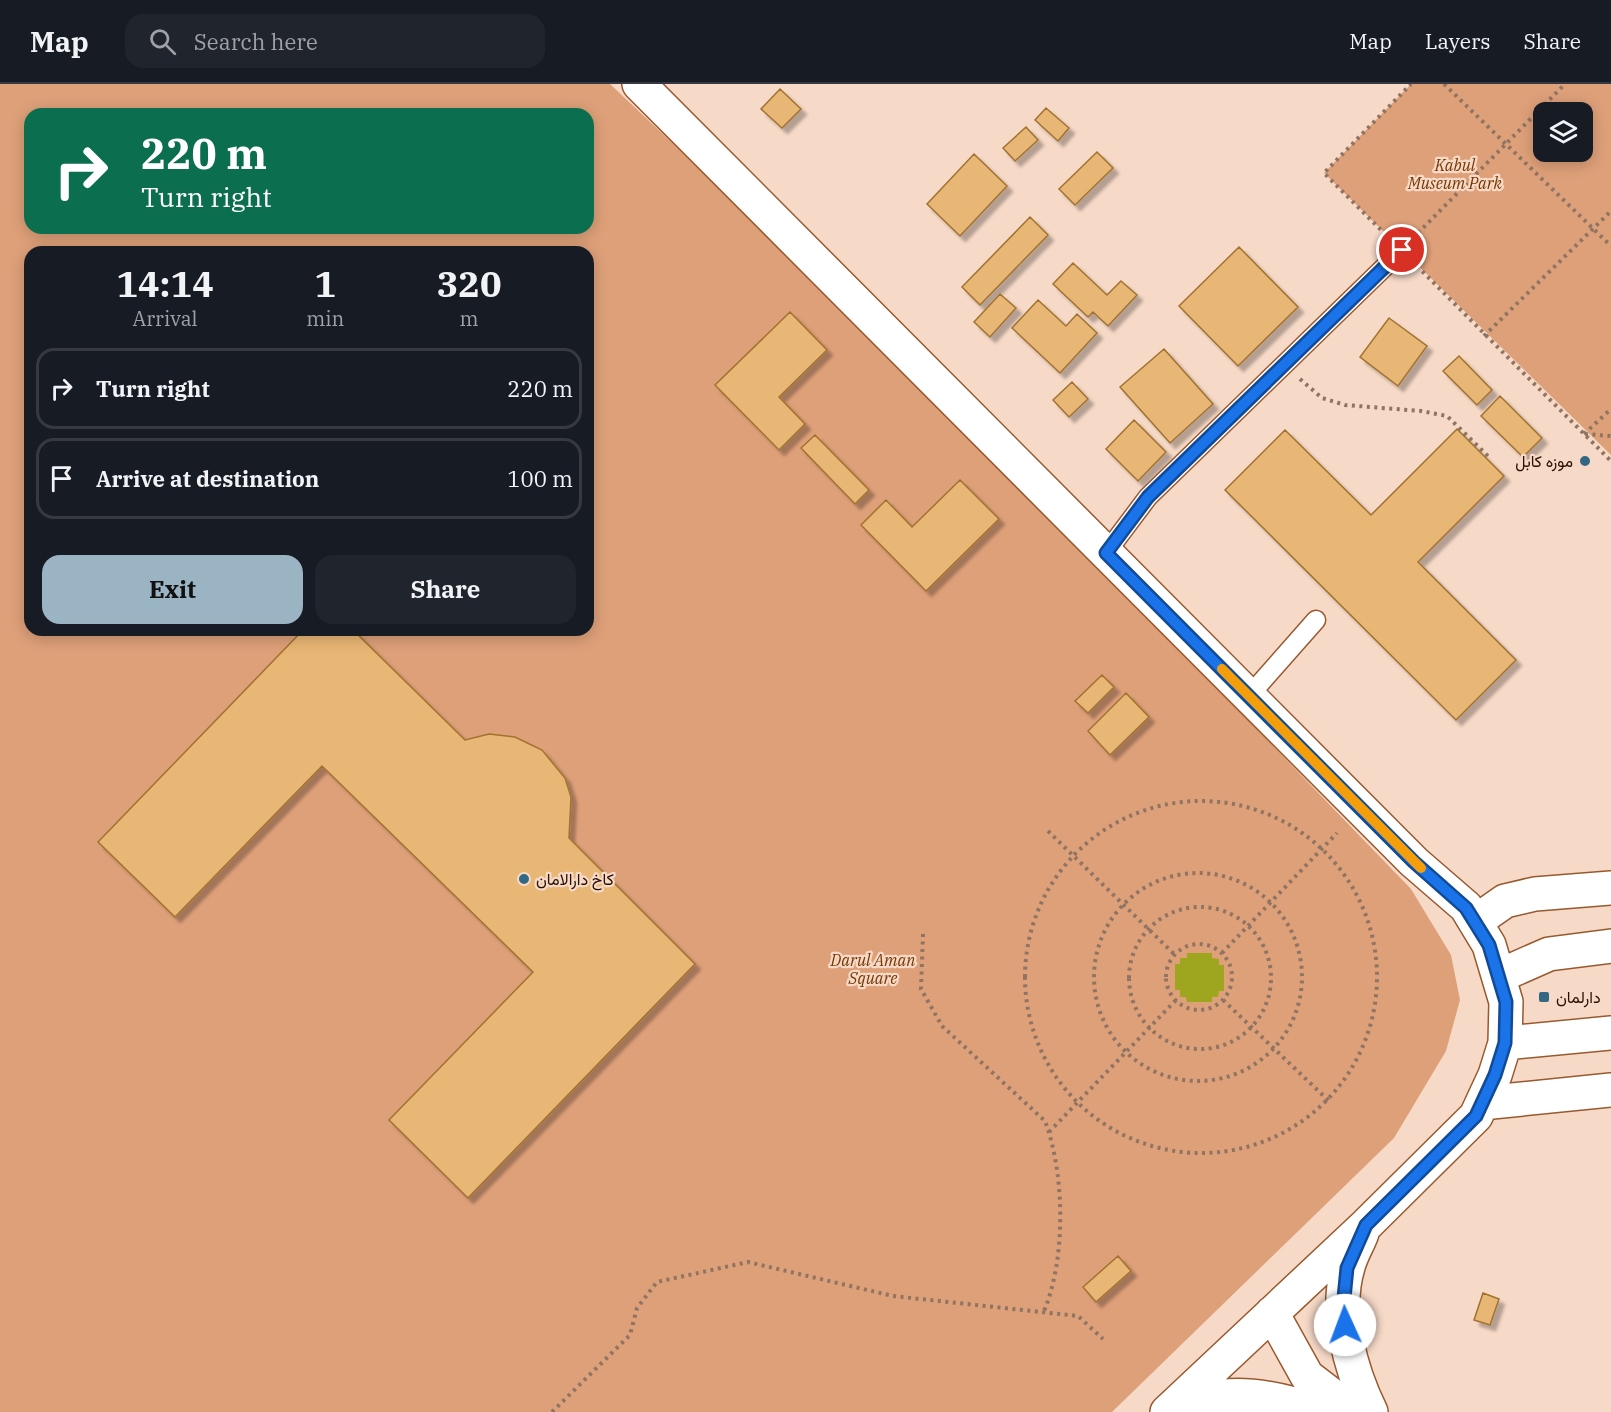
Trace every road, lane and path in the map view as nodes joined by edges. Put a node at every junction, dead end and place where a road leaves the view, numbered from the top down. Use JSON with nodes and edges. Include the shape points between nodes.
{"nodes":[{"id":1,"x":639,"y":84,"type":"edge"},
{"id":2,"x":1411,"y":84,"type":"edge"},
{"id":3,"x":1444,"y":84,"type":"edge"},
{"id":4,"x":1565,"y":84,"type":"edge"},
{"id":5,"x":1505,"y":143,"type":"junction"},
{"id":6,"x":1611,"y":211,"type":"edge"},
{"id":7,"x":1593,"y":229,"type":"junction"},
{"id":8,"x":1611,"y":246,"type":"edge"},
{"id":9,"x":1402,"y":250,"type":"junction"},
{"id":10,"x":1484,"y":336,"type":"junction"},
{"id":11,"x":1283,"y":365,"type":"junction"},
{"id":12,"x":1611,"y":409,"type":"edge"},
{"id":13,"x":1584,"y":434,"type":"junction"},
{"id":14,"x":1611,"y":436,"type":"edge"},
{"id":15,"x":1491,"y":459,"type":"dead end"},
{"id":16,"x":1611,"y":461,"type":"edge"},
{"id":17,"x":1106,"y":553,"type":"junction"},
{"id":18,"x":1316,"y":621,"type":"dead end"},
{"id":19,"x":1249,"y":696,"type":"junction"},
{"id":20,"x":1048,"y":831,"type":"dead end"},
{"id":21,"x":1337,"y":833,"type":"dead end"},
{"id":22,"x":1322,"y":849,"type":"junction"},
{"id":23,"x":1072,"y":855,"type":"junction"},
{"id":24,"x":1611,"y":888,"type":"edge"},
{"id":25,"x":1271,"y":902,"type":"junction"},
{"id":26,"x":1123,"y":906,"type":"junction"},
{"id":27,"x":1475,"y":922,"type":"junction"},
{"id":28,"x":1248,"y":926,"type":"junction"},
{"id":29,"x":1148,"y":930,"type":"junction"},
{"id":30,"x":923,"y":934,"type":"dead end"},
{"id":31,"x":1611,"y":946,"type":"edge"},
{"id":32,"x":1222,"y":953,"type":"junction"},
{"id":33,"x":1175,"y":955,"type":"junction"},
{"id":34,"x":1500,"y":975,"type":"junction"},
{"id":35,"x":1176,"y":1000,"type":"junction"},
{"id":36,"x":1223,"y":1000,"type":"junction"},
{"id":37,"x":1150,"y":1027,"type":"junction"},
{"id":38,"x":1251,"y":1027,"type":"junction"},
{"id":39,"x":1611,"y":1033,"type":"edge"},
{"id":40,"x":1505,"y":1043,"type":"junction"},
{"id":41,"x":1273,"y":1048,"type":"junction"},
{"id":42,"x":1127,"y":1052,"type":"junction"},
{"id":43,"x":1611,"y":1090,"type":"edge"},
{"id":44,"x":1079,"y":1101,"type":"junction"},
{"id":45,"x":1329,"y":1101,"type":"junction"},
{"id":46,"x":1482,"y":1103,"type":"junction"},
{"id":47,"x":1049,"y":1132,"type":"junction"},
{"id":48,"x":1366,"y":1225,"type":"junction"},
{"id":49,"x":1044,"y":1312,"type":"junction"},
{"id":50,"x":1272,"y":1313,"type":"junction"},
{"id":51,"x":1104,"y":1339,"type":"dead end"},
{"id":52,"x":552,"y":1412,"type":"edge"},
{"id":53,"x":1167,"y":1412,"type":"edge"},
{"id":54,"x":1179,"y":1412,"type":"edge"},
{"id":55,"x":1319,"y":1412,"type":"edge"},
{"id":56,"x":1354,"y":1412,"type":"edge"},
{"id":57,"x":1371,"y":1412,"type":"edge"}],
"edges":[{"from":1,"to":17,"type":"main road"},
{"from":2,"to":9,"type":"path","via":[[1324,173]]},
{"from":3,"to":5,"type":"path"},
{"from":4,"to":5,"type":"path"},
{"from":5,"to":7,"type":"path"},
{"from":5,"to":9,"type":"path"},
{"from":6,"to":7,"type":"path"},
{"from":7,"to":8,"type":"path"},
{"from":7,"to":10,"type":"path"},
{"from":9,"to":10,"type":"path"},
{"from":9,"to":11,"type":"lane"},
{"from":10,"to":13,"type":"path"},
{"from":11,"to":15,"type":"path","via":[[1322,398],[1345,405],[1447,416]]},
{"from":11,"to":17,"type":"lane","via":[[1148,497]]},
{"from":12,"to":13,"type":"path"},
{"from":13,"to":14,"type":"path"},
{"from":13,"to":16,"type":"path"},
{"from":17,"to":19,"type":"main road"},
{"from":18,"to":19,"type":"lane"},
{"from":19,"to":27,"type":"main road","via":[[1414,862],[1466,908]]},
{"from":20,"to":23,"type":"path"},
{"from":21,"to":22,"type":"path"},
{"from":22,"to":23,"type":"path","via":[[1310,837],[1264,810],[1211,799],[1157,804],[1108,825]]},
{"from":22,"to":25,"type":"path"},
{"from":22,"to":45,"type":"path","via":[[1348,877],[1373,932],[1378,992],[1363,1051]]},
{"from":23,"to":26,"type":"path"},
{"from":23,"to":44,"type":"path","via":[[1036,912],[1024,972],[1033,1032],[1061,1085]]},
{"from":24,"to":27,"type":"main road","via":[[1535,894],[1505,901]]},
{"from":25,"to":26,"type":"path","via":[[1247,885],[1216,875],[1185,874],[1154,882]]},
{"from":25,"to":28,"type":"path"},
{"from":25,"to":41,"type":"path","via":[[1293,933],[1302,968],[1300,1003],[1285,1035]]},
{"from":26,"to":29,"type":"path"},
{"from":26,"to":42,"type":"path","via":[[1108,926],[1096,959],[1095,994],[1107,1028]]},
{"from":27,"to":34,"type":"main road"},
{"from":28,"to":29,"type":"path","via":[[1214,908],[1191,907],[1168,914]]},
{"from":28,"to":32,"type":"path"},
{"from":28,"to":38,"type":"path","via":[[1266,951],[1271,975],[1269,998]]},
{"from":29,"to":33,"type":"path"},
{"from":29,"to":37,"type":"path","via":[[1136,947],[1130,969],[1131,993],[1139,1015]]},
{"from":30,"to":47,"type":"path","via":[[921,988],[942,1026],[1045,1121]]},
{"from":31,"to":34,"type":"main road","via":[[1549,954]]},
{"from":32,"to":33,"type":"path","via":[[1192,945]]},
{"from":32,"to":36,"type":"path","via":[[1232,973]]},
{"from":33,"to":35,"type":"path","via":[[1167,976]]},
{"from":34,"to":40,"type":"main road","via":[[1506,1002]]},
{"from":35,"to":36,"type":"path","via":[[1190,1009],[1202,1010]]},
{"from":35,"to":37,"type":"path"},
{"from":36,"to":38,"type":"path"},
{"from":37,"to":38,"type":"path","via":[[1175,1045],[1198,1049],[1221,1046]]},
{"from":37,"to":42,"type":"path"},
{"from":38,"to":41,"type":"path"},
{"from":39,"to":40,"type":"main road"},
{"from":40,"to":46,"type":"main road"},
{"from":41,"to":42,"type":"path","via":[[1261,1062],[1230,1077],[1194,1082],[1160,1074]]},
{"from":41,"to":45,"type":"path"},
{"from":42,"to":44,"type":"path"},
{"from":43,"to":46,"type":"main road"},
{"from":44,"to":45,"type":"path","via":[[1106,1126],[1161,1150],[1222,1154],[1280,1136]]},
{"from":44,"to":47,"type":"path"},
{"from":46,"to":48,"type":"main road","via":[[1476,1116]]},
{"from":47,"to":49,"type":"path","via":[[1058,1174],[1059,1249]]},
{"from":48,"to":50,"type":"main road"},
{"from":48,"to":57,"type":"main road","via":[[1347,1268],[1343,1308],[1355,1375]]},
{"from":49,"to":51,"type":"path","via":[[1078,1316]]},
{"from":49,"to":52,"type":"path","via":[[893,1296],[748,1262],[657,1282],[637,1308],[630,1335]]},
{"from":50,"to":53,"type":"main road"},
{"from":50,"to":56,"type":"main road","via":[[1307,1376]]},
{"from":54,"to":55,"type":"main road","via":[[1187,1406],[1227,1396],[1283,1399]]}]}
